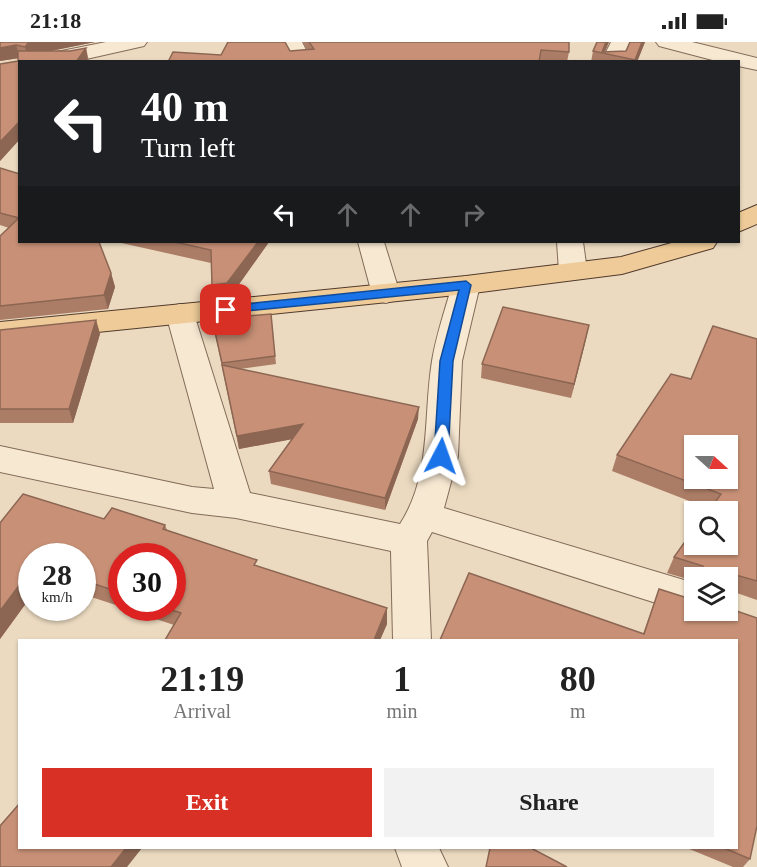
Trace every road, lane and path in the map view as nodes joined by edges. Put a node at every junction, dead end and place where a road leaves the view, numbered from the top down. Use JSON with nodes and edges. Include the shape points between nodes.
{"nodes":[{"id":1,"x":137,"y":42,"type":"edge"},
{"id":2,"x":292,"y":42,"type":"edge"},
{"id":3,"x":621,"y":42,"type":"edge"},
{"id":4,"x":666,"y":42,"type":"edge"},
{"id":5,"x":50,"y":60,"type":"edge"},
{"id":6,"x":301,"y":60,"type":"edge"},
{"id":7,"x":612,"y":60,"type":"edge"},
{"id":8,"x":757,"y":64,"type":"edge"},
{"id":9,"x":757,"y":213,"type":"edge"},
{"id":10,"x":740,"y":223,"type":"edge"},
{"id":11,"x":371,"y":243,"type":"edge"},
{"id":12,"x":570,"y":243,"type":"edge"},
{"id":13,"x":700,"y":243,"type":"edge"},
{"id":14,"x":573,"y":271,"type":"junction"},
{"id":15,"x":466,"y":285,"type":"junction"},
{"id":16,"x":386,"y":294,"type":"junction"},
{"id":17,"x":180,"y":314,"type":"junction"},
{"id":18,"x":0,"y":332,"type":"edge"},
{"id":19,"x":0,"y":459,"type":"edge"},
{"id":20,"x":236,"y":504,"type":"junction"},
{"id":21,"x":416,"y":528,"type":"junction"},
{"id":22,"x":684,"y":596,"type":"edge"},
{"id":23,"x":412,"y":639,"type":"edge"},
{"id":24,"x":417,"y":849,"type":"edge"},
{"id":25,"x":425,"y":867,"type":"edge"}],
"edges":[{"from":1,"to":5,"type":"street"},
{"from":2,"to":6,"type":"street"},
{"from":3,"to":7,"type":"street"},
{"from":4,"to":8,"type":"street"},
{"from":9,"to":10,"type":"main road"},
{"from":11,"to":16,"type":"street"},
{"from":12,"to":14,"type":"street"},
{"from":13,"to":14,"type":"main road","via":[[622,265]]},
{"from":14,"to":15,"type":"main road"},
{"from":15,"to":16,"type":"main road"},
{"from":15,"to":21,"type":"street","via":[[447,361],[441,456]]},
{"from":16,"to":17,"type":"main road"},
{"from":17,"to":18,"type":"main road"},
{"from":17,"to":20,"type":"street"},
{"from":19,"to":20,"type":"street","via":[[192,500]]},
{"from":20,"to":21,"type":"street"},
{"from":21,"to":22,"type":"street"},
{"from":21,"to":23,"type":"street"},
{"from":24,"to":25,"type":"street"}]}
